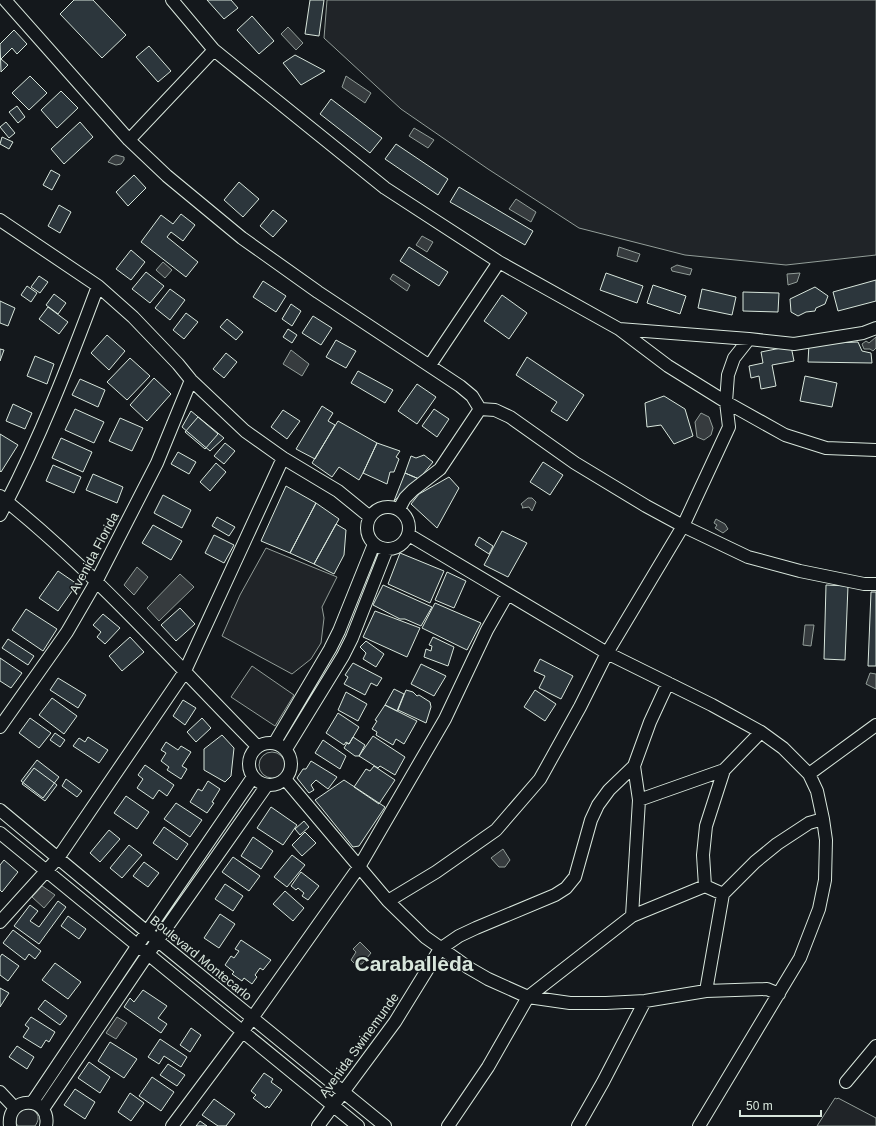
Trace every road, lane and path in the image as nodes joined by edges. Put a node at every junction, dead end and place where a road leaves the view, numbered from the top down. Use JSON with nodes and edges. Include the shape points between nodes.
{"nodes":[{"id":1,"x":5,"y":0,"type":"edge"},
{"id":2,"x":172,"y":0,"type":"edge"},
{"id":3,"x":214,"y":50,"type":"junction"},
{"id":4,"x":129,"y":140,"type":"junction"},
{"id":5,"x":0,"y":220,"type":"edge"},
{"id":6,"x":499,"y":262,"type":"junction"},
{"id":7,"x":98,"y":286,"type":"junction"},
{"id":8,"x":876,"y":328,"type":"edge"},
{"id":9,"x":619,"y":329,"type":"junction"},
{"id":10,"x":749,"y":339,"type":"junction"},
{"id":11,"x":430,"y":365,"type":"junction"},
{"id":12,"x":191,"y":380,"type":"junction"},
{"id":13,"x":726,"y":402,"type":"junction"},
{"id":14,"x":480,"y":409,"type":"junction"},
{"id":15,"x":876,"y":450,"type":"edge"},
{"id":16,"x":283,"y":458,"type":"junction"},
{"id":17,"x":3,"y":499,"type":"edge"},
{"id":18,"x":399,"y":509,"type":"junction"},
{"id":19,"x":0,"y":515,"type":"edge"},
{"id":20,"x":370,"y":517,"type":"junction"},
{"id":21,"x":683,"y":526,"type":"junction"},
{"id":22,"x":409,"y":535,"type":"junction"},
{"id":23,"x":374,"y":544,"type":"junction"},
{"id":24,"x":387,"y":550,"type":"junction"},
{"id":25,"x":96,"y":582,"type":"junction"},
{"id":26,"x":876,"y":584,"type":"edge"},
{"id":27,"x":507,"y":595,"type":"junction"},
{"id":28,"x":607,"y":653,"type":"junction"},
{"id":29,"x":184,"y":673,"type":"junction"},
{"id":30,"x":668,"y":683,"type":"junction"},
{"id":31,"x":876,"y":725,"type":"edge"},
{"id":32,"x":0,"y":727,"type":"edge"},
{"id":33,"x":761,"y":732,"type":"junction"},
{"id":34,"x":275,"y":742,"type":"junction"},
{"id":35,"x":257,"y":746,"type":"junction"},
{"id":36,"x":286,"y":749,"type":"junction"},
{"id":37,"x":634,"y":766,"type":"junction"},
{"id":38,"x":724,"y":770,"type":"junction"},
{"id":39,"x":809,"y":774,"type":"junction"},
{"id":40,"x":253,"y":777,"type":"junction"},
{"id":41,"x":285,"y":779,"type":"junction"},
{"id":42,"x":267,"y":785,"type":"junction"},
{"id":43,"x":639,"y":800,"type":"junction"},
{"id":44,"x":0,"y":810,"type":"edge"},
{"id":45,"x":823,"y":818,"type":"junction"},
{"id":46,"x":0,"y":833,"type":"edge"},
{"id":47,"x":58,"y":858,"type":"junction"},
{"id":48,"x":359,"y":867,"type":"junction"},
{"id":49,"x":46,"y":870,"type":"junction"},
{"id":50,"x":705,"y":886,"type":"junction"},
{"id":51,"x":723,"y":894,"type":"junction"},
{"id":52,"x":388,"y":901,"type":"junction"},
{"id":53,"x":632,"y":916,"type":"junction"},
{"id":54,"x":0,"y":922,"type":"edge"},
{"id":55,"x":147,"y":932,"type":"junction"},
{"id":56,"x":158,"y":941,"type":"junction"},
{"id":57,"x":138,"y":945,"type":"junction"},
{"id":58,"x":440,"y":949,"type":"junction"},
{"id":59,"x":148,"y":954,"type":"junction"},
{"id":60,"x":706,"y":991,"type":"junction"},
{"id":61,"x":779,"y":994,"type":"junction"},
{"id":62,"x":528,"y":997,"type":"junction"},
{"id":63,"x":645,"y":1001,"type":"junction"},
{"id":64,"x":252,"y":1018,"type":"junction"},
{"id":65,"x":243,"y":1031,"type":"junction"},
{"id":66,"x":876,"y":1046,"type":"edge"},
{"id":67,"x":846,"y":1082,"type":"dead end"},
{"id":68,"x":0,"y":1092,"type":"edge"},
{"id":69,"x":343,"y":1093,"type":"junction"},
{"id":70,"x":38,"y":1106,"type":"junction"},
{"id":71,"x":333,"y":1106,"type":"junction"},
{"id":72,"x":15,"y":1108,"type":"junction"},
{"id":73,"x":10,"y":1126,"type":"edge"},
{"id":74,"x":46,"y":1126,"type":"edge"},
{"id":75,"x":172,"y":1126,"type":"edge"},
{"id":76,"x":318,"y":1126,"type":"edge"},
{"id":77,"x":358,"y":1126,"type":"edge"},
{"id":78,"x":385,"y":1126,"type":"edge"},
{"id":79,"x":448,"y":1126,"type":"edge"},
{"id":80,"x":578,"y":1126,"type":"edge"},
{"id":81,"x":699,"y":1126,"type":"edge"}],
"edges":[{"from":1,"to":4,"type":"street"},
{"from":2,"to":3,"type":"street"},
{"from":3,"to":4,"type":"street"},
{"from":3,"to":6,"type":"street","via":[[385,188]]},
{"from":4,"to":11,"type":"street","via":[[167,176],[242,238],[318,292]]},
{"from":5,"to":7,"type":"street"},
{"from":6,"to":9,"type":"street"},
{"from":6,"to":11,"type":"street"},
{"from":7,"to":12,"type":"street","via":[[132,317]]},
{"from":7,"to":17,"type":"street","via":[[34,446]]},
{"from":8,"to":10,"type":"street","via":[[863,333],[794,344]]},
{"from":9,"to":10,"type":"street"},
{"from":9,"to":13,"type":"street","via":[[668,366]]},
{"from":10,"to":13,"type":"street","via":[[734,358],[728,375]]},
{"from":11,"to":14,"type":"street","via":[[472,396]]},
{"from":12,"to":16,"type":"street","via":[[245,431]]},
{"from":12,"to":25,"type":"street","name":"Avenida Florida","via":[[157,463]]},
{"from":13,"to":15,"type":"street","via":[[785,434],[826,448]]},
{"from":13,"to":21,"type":"street","via":[[729,427]]},
{"from":14,"to":18,"type":"street","via":[[440,469],[413,490]]},
{"from":14,"to":21,"type":"street","via":[[495,410],[510,417],[575,463]]},
{"from":16,"to":20,"type":"street","via":[[338,491]]},
{"from":16,"to":29,"type":"street"},
{"from":17,"to":19,"type":"street"},
{"from":17,"to":25,"type":"street"},
{"from":18,"to":20,"type":"street","via":[[383,507]]},
{"from":18,"to":22,"type":"street","via":[[409,520]]},
{"from":20,"to":23,"type":"street","via":[[367,526],[368,536]]},
{"from":21,"to":26,"type":"street","via":[[748,557],[800,571],[864,584]]},
{"from":21,"to":28,"type":"street"},
{"from":22,"to":24,"type":"street","via":[[404,543]]},
{"from":22,"to":27,"type":"street"},
{"from":23,"to":24,"type":"street"},
{"from":23,"to":34,"type":"street","via":[[333,643]]},
{"from":24,"to":36,"type":"street","via":[[346,650]]},
{"from":25,"to":29,"type":"street"},
{"from":25,"to":32,"type":"street","name":"Avenida Florida","via":[[67,632]]},
{"from":27,"to":28,"type":"street"},
{"from":27,"to":48,"type":"street","via":[[487,630],[446,719]]},
{"from":28,"to":30,"type":"street"},
{"from":28,"to":52,"type":"street","via":[[540,779],[496,830],[436,872]]},
{"from":29,"to":35,"type":"street"},
{"from":29,"to":47,"type":"street"},
{"from":30,"to":33,"type":"street"},
{"from":30,"to":37,"type":"street","name":"Avenida Swinemunde"},
{"from":31,"to":39,"type":"street"},
{"from":33,"to":38,"type":"street"},
{"from":33,"to":39,"type":"street","via":[[783,748]]},
{"from":34,"to":35,"type":"street"},
{"from":34,"to":36,"type":"street"},
{"from":35,"to":40,"type":"street","via":[[248,761]]},
{"from":36,"to":41,"type":"street","via":[[291,756],[292,764]]},
{"from":37,"to":43,"type":"street"},
{"from":37,"to":58,"type":"street","name":"Avenida Swinemunde","via":[[609,790],[598,805],[591,820],[575,877],[566,888],[459,936]]},
{"from":38,"to":43,"type":"street"},
{"from":38,"to":50,"type":"street","via":[[706,826],[703,855]]},
{"from":39,"to":45,"type":"street","via":[[817,791]]},
{"from":40,"to":42,"type":"street"},
{"from":40,"to":55,"type":"street"},
{"from":41,"to":42,"type":"street"},
{"from":41,"to":48,"type":"street"},
{"from":42,"to":56,"type":"street"},
{"from":43,"to":53,"type":"street"},
{"from":44,"to":47,"type":"street","name":"Boulevard Montecarlo"},
{"from":45,"to":51,"type":"street","via":[[810,823],[777,844]]},
{"from":45,"to":61,"type":"street","via":[[826,840],[825,880],[819,909],[800,958]]},
{"from":46,"to":49,"type":"street"},
{"from":47,"to":49,"type":"street"},
{"from":47,"to":55,"type":"street","name":"Boulevard Montecarlo"},
{"from":48,"to":52,"type":"street"},
{"from":48,"to":64,"type":"street"},
{"from":49,"to":54,"type":"street"},
{"from":49,"to":57,"type":"street"},
{"from":50,"to":51,"type":"street"},
{"from":50,"to":53,"type":"street"},
{"from":51,"to":60,"type":"street"},
{"from":52,"to":58,"type":"street"},
{"from":53,"to":62,"type":"street"},
{"from":55,"to":56,"type":"street","name":"Boulevard Montecarlo"},
{"from":55,"to":57,"type":"street"},
{"from":56,"to":59,"type":"street"},
{"from":56,"to":64,"type":"street","name":"Boulevard Montecarlo"},
{"from":57,"to":59,"type":"street"},
{"from":57,"to":70,"type":"street"},
{"from":58,"to":62,"type":"street","via":[[488,979]]},
{"from":58,"to":69,"type":"street","name":"Avenida Swinemunde","via":[[395,1022]]},
{"from":59,"to":65,"type":"street"},
{"from":59,"to":70,"type":"street"},
{"from":60,"to":61,"type":"street","via":[[767,989]]},
{"from":60,"to":63,"type":"street"},
{"from":61,"to":81,"type":"street"},
{"from":62,"to":63,"type":"street","via":[[570,1002]]},
{"from":62,"to":79,"type":"street","via":[[488,1067]]},
{"from":63,"to":80,"type":"street"},
{"from":64,"to":65,"type":"street"},
{"from":64,"to":69,"type":"street","name":"Boulevard Montecarlo"},
{"from":65,"to":71,"type":"street"},
{"from":65,"to":75,"type":"street"},
{"from":66,"to":67,"type":"street"},
{"from":68,"to":72,"type":"street"},
{"from":69,"to":71,"type":"street","name":"Avenida Swinemunde"},
{"from":69,"to":78,"type":"street","name":"Boulevard Montecarlo"},
{"from":70,"to":72,"type":"street","via":[[26,1103]]},
{"from":70,"to":74,"type":"street","via":[[46,1115]]},
{"from":71,"to":76,"type":"street","name":"Avenida Swinemunde"},
{"from":71,"to":77,"type":"street"},
{"from":72,"to":73,"type":"street","via":[[9,1120]]}]}
